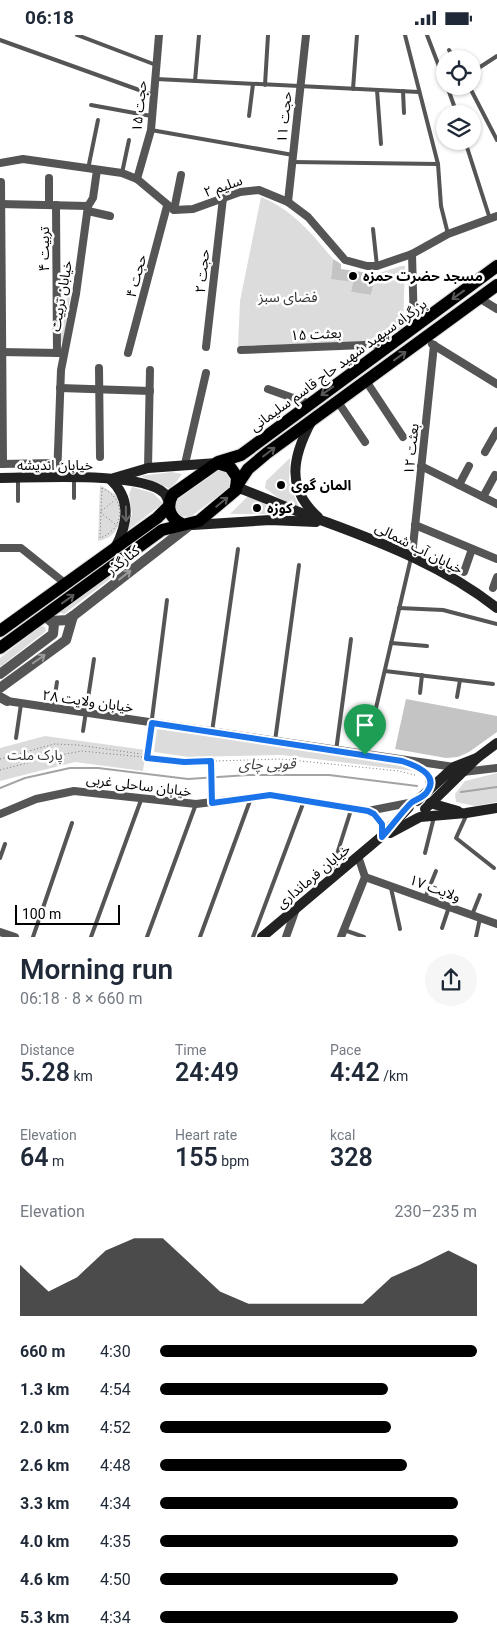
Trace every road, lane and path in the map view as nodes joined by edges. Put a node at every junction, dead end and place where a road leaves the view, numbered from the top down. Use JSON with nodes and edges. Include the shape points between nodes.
{"nodes":[{"id":1,"x":77,"y":35,"type":"edge"},
{"id":2,"x":159,"y":35,"type":"edge"},
{"id":3,"x":199,"y":35,"type":"edge"},
{"id":4,"x":268,"y":35,"type":"edge"},
{"id":5,"x":306,"y":35,"type":"edge"},
{"id":6,"x":357,"y":35,"type":"edge"},
{"id":7,"x":405,"y":35,"type":"edge"},
{"id":8,"x":427,"y":35,"type":"edge"},
{"id":9,"x":0,"y":40,"type":"edge"},
{"id":10,"x":497,"y":56,"type":"edge"},
{"id":11,"x":436,"y":58,"type":"edge"},
{"id":12,"x":156,"y":65,"type":"junction"},
{"id":13,"x":481,"y":66,"type":"edge"},
{"id":14,"x":156,"y":79,"type":"junction"},
{"id":15,"x":195,"y":81,"type":"junction"},
{"id":16,"x":253,"y":84,"type":"junction"},
{"id":17,"x":265,"y":85,"type":"junction"},
{"id":18,"x":300,"y":86,"type":"junction"},
{"id":19,"x":353,"y":89,"type":"junction"},
{"id":20,"x":376,"y":90,"type":"junction"},
{"id":21,"x":403,"y":91,"type":"junction"},
{"id":22,"x":419,"y":92,"type":"junction"},
{"id":23,"x":154,"y":95,"type":"junction"},
{"id":24,"x":474,"y":95,"type":"edge"},
{"id":25,"x":91,"y":105,"type":"dead end"},
{"id":26,"x":404,"y":113,"type":"dead end"},
{"id":27,"x":151,"y":116,"type":"junction"},
{"id":28,"x":249,"y":116,"type":"dead end"},
{"id":29,"x":98,"y":121,"type":"dead end"},
{"id":30,"x":151,"y":130,"type":"junction"},
{"id":31,"x":129,"y":140,"type":"dead end"},
{"id":32,"x":497,"y":140,"type":"edge"},
{"id":33,"x":381,"y":144,"type":"dead end"},
{"id":34,"x":468,"y":150,"type":"edge"},
{"id":35,"x":293,"y":158,"type":"junction"},
{"id":36,"x":0,"y":163,"type":"edge"},
{"id":37,"x":438,"y":163,"type":"junction"},
{"id":38,"x":88,"y":169,"type":"junction"},
{"id":39,"x":97,"y":170,"type":"junction"},
{"id":40,"x":122,"y":173,"type":"junction"},
{"id":41,"x":181,"y":175,"type":"dead end"},
{"id":42,"x":49,"y":178,"type":"dead end"},
{"id":43,"x":137,"y":179,"type":"junction"},
{"id":44,"x":1,"y":182,"type":"edge"},
{"id":45,"x":223,"y":198,"type":"junction"},
{"id":46,"x":288,"y":203,"type":"junction"},
{"id":47,"x":1,"y":204,"type":"edge"},
{"id":48,"x":53,"y":205,"type":"junction"},
{"id":49,"x":171,"y":208,"type":"junction"},
{"id":50,"x":88,"y":209,"type":"junction"},
{"id":51,"x":110,"y":216,"type":"dead end"},
{"id":52,"x":494,"y":218,"type":"edge"},
{"id":53,"x":373,"y":229,"type":"dead end"},
{"id":54,"x":448,"y":234,"type":"junction"},
{"id":55,"x":412,"y":253,"type":"junction"},
{"id":56,"x":377,"y":266,"type":"junction"},
{"id":57,"x":497,"y":266,"type":"edge"},
{"id":58,"x":497,"y":285,"type":"edge"},
{"id":59,"x":479,"y":298,"type":"junction"},
{"id":60,"x":497,"y":309,"type":"edge"},
{"id":61,"x":414,"y":327,"type":"junction"},
{"id":62,"x":429,"y":342,"type":"junction"},
{"id":63,"x":392,"y":343,"type":"junction"},
{"id":64,"x":206,"y":347,"type":"dead end"},
{"id":65,"x":242,"y":350,"type":"dead end"},
{"id":66,"x":1,"y":352,"type":"edge"},
{"id":67,"x":60,"y":353,"type":"junction"},
{"id":68,"x":128,"y":353,"type":"dead end"},
{"id":69,"x":99,"y":368,"type":"dead end"},
{"id":70,"x":150,"y":370,"type":"dead end"},
{"id":71,"x":206,"y":373,"type":"dead end"},
{"id":72,"x":366,"y":381,"type":"junction"},
{"id":73,"x":497,"y":384,"type":"edge"},
{"id":74,"x":60,"y":388,"type":"junction"},
{"id":75,"x":99,"y":389,"type":"junction"},
{"id":76,"x":268,"y":389,"type":"dead end"},
{"id":77,"x":150,"y":391,"type":"junction"},
{"id":78,"x":338,"y":401,"type":"junction"},
{"id":79,"x":310,"y":404,"type":"junction"},
{"id":80,"x":312,"y":420,"type":"junction"},
{"id":81,"x":497,"y":431,"type":"edge"},
{"id":82,"x":403,"y":437,"type":"dead end"},
{"id":83,"x":365,"y":442,"type":"dead end"},
{"id":84,"x":485,"y":452,"type":"dead end"},
{"id":85,"x":100,"y":457,"type":"dead end"},
{"id":86,"x":2,"y":463,"type":"edge"},
{"id":87,"x":57,"y":463,"type":"junction"},
{"id":88,"x":217,"y":463,"type":"junction"},
{"id":89,"x":185,"y":464,"type":"junction"},
{"id":90,"x":421,"y":466,"type":"junction"},
{"id":91,"x":469,"y":466,"type":"dead end"},
{"id":92,"x":148,"y":468,"type":"junction"},
{"id":93,"x":495,"y":475,"type":"dead end"},
{"id":94,"x":0,"y":478,"type":"edge"},
{"id":95,"x":18,"y":478,"type":"junction"},
{"id":96,"x":57,"y":478,"type":"junction"},
{"id":97,"x":74,"y":478,"type":"junction"},
{"id":98,"x":110,"y":479,"type":"junction"},
{"id":99,"x":459,"y":485,"type":"junction"},
{"id":100,"x":236,"y":487,"type":"junction"},
{"id":101,"x":483,"y":497,"type":"junction"},
{"id":102,"x":74,"y":498,"type":"dead end"},
{"id":103,"x":116,"y":499,"type":"junction"},
{"id":104,"x":18,"y":501,"type":"dead end"},
{"id":105,"x":497,"y":504,"type":"edge"},
{"id":106,"x":169,"y":505,"type":"junction"},
{"id":107,"x":100,"y":512,"type":"junction"},
{"id":108,"x":325,"y":522,"type":"junction"},
{"id":109,"x":186,"y":525,"type":"junction"},
{"id":110,"x":415,"y":525,"type":"junction"},
{"id":111,"x":116,"y":527,"type":"junction"},
{"id":112,"x":0,"y":548,"type":"edge"},
{"id":113,"x":238,"y":549,"type":"dead end"},
{"id":114,"x":472,"y":549,"type":"junction"},
{"id":115,"x":113,"y":551,"type":"junction"},
{"id":116,"x":412,"y":556,"type":"junction"},
{"id":117,"x":497,"y":559,"type":"edge"},
{"id":118,"x":299,"y":565,"type":"dead end"},
{"id":119,"x":464,"y":572,"type":"dead end"},
{"id":120,"x":497,"y":577,"type":"edge"},
{"id":121,"x":66,"y":584,"type":"junction"},
{"id":122,"x":493,"y":588,"type":"dead end"},
{"id":123,"x":167,"y":600,"type":"dead end"},
{"id":124,"x":400,"y":608,"type":"junction"},
{"id":125,"x":497,"y":608,"type":"edge"},
{"id":126,"x":73,"y":616,"type":"junction"},
{"id":127,"x":39,"y":620,"type":"junction"},
{"id":128,"x":497,"y":624,"type":"edge"},
{"id":129,"x":54,"y":626,"type":"junction"},
{"id":130,"x":0,"y":631,"type":"edge"},
{"id":131,"x":68,"y":634,"type":"junction"},
{"id":132,"x":351,"y":639,"type":"dead end"},
{"id":133,"x":391,"y":643,"type":"junction"},
{"id":134,"x":427,"y":646,"type":"dead end"},
{"id":135,"x":0,"y":648,"type":"edge"},
{"id":136,"x":94,"y":659,"type":"dead end"},
{"id":137,"x":385,"y":671,"type":"junction"},
{"id":138,"x":0,"y":674,"type":"edge"},
{"id":139,"x":422,"y":675,"type":"junction"},
{"id":140,"x":460,"y":680,"type":"junction"},
{"id":141,"x":57,"y":682,"type":"dead end"},
{"id":142,"x":493,"y":684,"type":"dead end"},
{"id":143,"x":0,"y":688,"type":"edge"},
{"id":144,"x":420,"y":693,"type":"dead end"},
{"id":145,"x":457,"y":697,"type":"dead end"},
{"id":146,"x":2,"y":700,"type":"edge"},
{"id":147,"x":21,"y":704,"type":"junction"},
{"id":148,"x":53,"y":709,"type":"junction"},
{"id":149,"x":86,"y":713,"type":"junction"},
{"id":150,"x":152,"y":723,"type":"junction"},
{"id":151,"x":83,"y":731,"type":"dead end"},
{"id":152,"x":212,"y":732,"type":"junction"},
{"id":153,"x":16,"y":738,"type":"dead end"},
{"id":154,"x":275,"y":741,"type":"junction"},
{"id":155,"x":495,"y":746,"type":"edge"},
{"id":156,"x":336,"y":751,"type":"junction"},
{"id":157,"x":365,"y":755,"type":"junction"},
{"id":158,"x":145,"y":757,"type":"junction"},
{"id":159,"x":0,"y":759,"type":"edge"},
{"id":160,"x":211,"y":761,"type":"junction"},
{"id":161,"x":402,"y":761,"type":"junction"},
{"id":162,"x":497,"y":768,"type":"edge"},
{"id":163,"x":0,"y":770,"type":"edge"},
{"id":164,"x":458,"y":770,"type":"junction"},
{"id":165,"x":414,"y":775,"type":"dead end"},
{"id":166,"x":428,"y":791,"type":"junction"},
{"id":167,"x":251,"y":798,"type":"junction"},
{"id":168,"x":141,"y":800,"type":"junction"},
{"id":169,"x":304,"y":800,"type":"junction"},
{"id":170,"x":212,"y":803,"type":"junction"},
{"id":171,"x":413,"y":803,"type":"junction"},
{"id":172,"x":196,"y":805,"type":"junction"},
{"id":173,"x":497,"y":808,"type":"edge"},
{"id":174,"x":351,"y":809,"type":"junction"},
{"id":175,"x":368,"y":811,"type":"junction"},
{"id":176,"x":423,"y":811,"type":"junction"},
{"id":177,"x":466,"y":813,"type":"junction"},
{"id":178,"x":0,"y":814,"type":"edge"},
{"id":179,"x":435,"y":816,"type":"junction"},
{"id":180,"x":72,"y":823,"type":"dead end"},
{"id":181,"x":382,"y":837,"type":"junction"},
{"id":182,"x":5,"y":844,"type":"dead end"},
{"id":183,"x":425,"y":853,"type":"dead end"},
{"id":184,"x":358,"y":857,"type":"junction"},
{"id":185,"x":0,"y":858,"type":"edge"},
{"id":186,"x":494,"y":867,"type":"dead end"},
{"id":187,"x":436,"y":871,"type":"dead end"},
{"id":188,"x":365,"y":877,"type":"junction"},
{"id":189,"x":328,"y":882,"type":"junction"},
{"id":190,"x":390,"y":885,"type":"junction"},
{"id":191,"x":480,"y":895,"type":"dead end"},
{"id":192,"x":425,"y":898,"type":"junction"},
{"id":193,"x":449,"y":907,"type":"junction"},
{"id":194,"x":296,"y":909,"type":"junction"},
{"id":195,"x":476,"y":916,"type":"junction"},
{"id":196,"x":497,"y":924,"type":"edge"},
{"id":197,"x":442,"y":927,"type":"dead end"},
{"id":198,"x":400,"y":929,"type":"dead end"},
{"id":199,"x":0,"y":931,"type":"edge"},
{"id":200,"x":343,"y":933,"type":"edge"},
{"id":201,"x":15,"y":937,"type":"edge"},
{"id":202,"x":32,"y":937,"type":"edge"},
{"id":203,"x":91,"y":937,"type":"edge"},
{"id":204,"x":147,"y":937,"type":"edge"},
{"id":205,"x":200,"y":937,"type":"edge"},
{"id":206,"x":253,"y":937,"type":"edge"},
{"id":207,"x":262,"y":937,"type":"edge"},
{"id":208,"x":286,"y":937,"type":"edge"},
{"id":209,"x":364,"y":937,"type":"edge"},
{"id":210,"x":476,"y":937,"type":"edge"}],
"edges":[{"from":1,"to":12,"type":"lane"},
{"from":2,"to":12,"type":"street","name":"حجت ۱۵"},
{"from":3,"to":15,"type":"lane"},
{"from":4,"to":17,"type":"lane"},
{"from":5,"to":18,"type":"street","name":"حجت ۱۱"},
{"from":6,"to":19,"type":"lane"},
{"from":7,"to":22,"type":"lane"},
{"from":8,"to":11,"type":"lane"},
{"from":9,"to":23,"type":"lane"},
{"from":10,"to":13,"type":"lane"},
{"from":12,"to":14,"type":"street","name":"حجت ۱۵"},
{"from":14,"to":15,"type":"lane"},
{"from":14,"to":23,"type":"street","name":"حجت ۱۵"},
{"from":15,"to":16,"type":"lane"},
{"from":16,"to":17,"type":"lane"},
{"from":16,"to":28,"type":"lane"},
{"from":17,"to":18,"type":"lane"},
{"from":18,"to":19,"type":"lane"},
{"from":18,"to":35,"type":"street","name":"حجت ۱۱"},
{"from":19,"to":20,"type":"lane"},
{"from":20,"to":21,"type":"lane"},
{"from":20,"to":33,"type":"lane"},
{"from":21,"to":22,"type":"lane"},
{"from":21,"to":26,"type":"lane"},
{"from":22,"to":37,"type":"lane"},
{"from":23,"to":27,"type":"street","name":"حجت ۱۵"},
{"from":24,"to":32,"type":"lane"},
{"from":25,"to":27,"type":"lane"},
{"from":27,"to":30,"type":"street","name":"حجت ۱۵"},
{"from":29,"to":38,"type":"lane"},
{"from":30,"to":35,"type":"lane"},
{"from":30,"to":43,"type":"street","name":"حجت ۱۵"},
{"from":31,"to":40,"type":"lane"},
{"from":34,"to":52,"type":"lane"},
{"from":35,"to":37,"type":"lane"},
{"from":35,"to":46,"type":"street","name":"حجت ۱۱"},
{"from":36,"to":38,"type":"street","via":[[23,159]]},
{"from":37,"to":54,"type":"lane","via":[[441,207]]},
{"from":38,"to":39,"type":"street"},
{"from":39,"to":40,"type":"street"},
{"from":39,"to":50,"type":"street","name":"خیابان تربیت"},
{"from":40,"to":43,"type":"street"},
{"from":41,"to":49,"type":"street","name":"حجت ۴"},
{"from":42,"to":48,"type":"street","name":"تربیت ۴"},
{"from":43,"to":49,"type":"street"},
{"from":44,"to":47,"type":"street"},
{"from":45,"to":46,"type":"street","name":"سلیم ۲","via":[[252,189]]},
{"from":45,"to":49,"type":"street","name":"سلیم ۲","via":[[193,209]]},
{"from":45,"to":64,"type":"street","name":"حجت ۲"},
{"from":46,"to":56,"type":"street","name":"سلیم ۲","via":[[308,217],[345,260],[358,265]]},
{"from":47,"to":48,"type":"street"},
{"from":47,"to":66,"type":"street"},
{"from":48,"to":50,"type":"street"},
{"from":48,"to":67,"type":"street","name":"تربیت ۴"},
{"from":49,"to":68,"type":"street","name":"حجت ۴"},
{"from":50,"to":51,"type":"street"},
{"from":50,"to":67,"type":"street","name":"خیابان تربیت","via":[[76,294]]},
{"from":52,"to":54,"type":"street","name":"سلیم ۲"},
{"from":53,"to":56,"type":"lane"},
{"from":54,"to":55,"type":"street","name":"سلیم ۲"},
{"from":55,"to":56,"type":"street","name":"سلیم ۲"},
{"from":55,"to":61,"type":"street"},
{"from":57,"to":61,"type":"highway","name":"بزرگراه سپهبد شهید حاج قاسم سلیمانی","one_way":true},
{"from":58,"to":59,"type":"highway","name":"بزرگراه سپهبد شهید حاج قاسم سلیمانی"},
{"from":59,"to":60,"type":"street"},
{"from":59,"to":62,"type":"highway","name":"بزرگراه سپهبد شهید حاج قاسم سلیمانی"},
{"from":61,"to":63,"type":"highway","name":"بزرگراه سپهبد شهید حاج قاسم سلیمانی"},
{"from":72,"to":62,"type":"highway","name":"بزرگراه سپهبد شهید حاج قاسم سلیمانی","one_way":true},
{"from":62,"to":73,"type":"street"},
{"from":62,"to":90,"type":"street","name":"بعثت ۱۲"},
{"from":63,"to":65,"type":"street","name":"بعثت ۱۵"},
{"from":63,"to":79,"type":"highway","name":"بزرگراه سپهبد شهید حاج قاسم سلیمانی","one_way":true},
{"from":66,"to":67,"type":"street"},
{"from":66,"to":86,"type":"street"},
{"from":67,"to":74,"type":"street","name":"خیابان تربیت"},
{"from":69,"to":75,"type":"street"},
{"from":70,"to":77,"type":"street"},
{"from":71,"to":89,"type":"street"},
{"from":72,"to":78,"type":"highway","name":"بزرگراه سپهبد شهید حاج قاسم سلیمانی"},
{"from":72,"to":82,"type":"street"},
{"from":74,"to":75,"type":"street"},
{"from":74,"to":87,"type":"street","name":"خیابان تربیت"},
{"from":75,"to":77,"type":"street"},
{"from":75,"to":85,"type":"street"},
{"from":76,"to":79,"type":"street"},
{"from":77,"to":92,"type":"street"},
{"from":78,"to":80,"type":"highway","name":"بزرگراه سپهبد شهید حاج قاسم سلیمانی"},
{"from":78,"to":83,"type":"street"},
{"from":79,"to":88,"type":"highway","name":"بزرگراه سپهبد شهید حاج قاسم سلیمانی","via":[[241,455]]},
{"from":100,"to":80,"type":"highway","name":"بزرگراه سپهبد شهید حاج قاسم سلیمانی","one_way":true,"via":[[248,469]]},
{"from":80,"to":108,"type":"main road","via":[[299,448],[296,477],[304,503]]},
{"from":81,"to":84,"type":"street"},
{"from":86,"to":87,"type":"street"},
{"from":87,"to":96,"type":"street","name":"خیابان تربیت"},
{"from":88,"to":89,"type":"main road","name":"خیابان اندیشه"},
{"from":88,"to":100,"type":"highway","via":[[232,469],[237,477]]},
{"from":88,"to":106,"type":"highway","name":"بزرگراه سپهبد شهید حاج قاسم سلیمانی","via":[[173,494]]},
{"from":89,"to":92,"type":"main road","name":"خیابان اندیشه"},
{"from":90,"to":99,"type":"street"},
{"from":90,"to":110,"type":"street","name":"بعثت ۱۲"},
{"from":91,"to":99,"type":"street"},
{"from":92,"to":98,"type":"main road","name":"خیابان اندیشه"},
{"from":93,"to":101,"type":"street"},
{"from":94,"to":95,"type":"main road","name":"خیابان اندیشه"},
{"from":95,"to":96,"type":"main road","name":"خیابان اندیشه"},
{"from":95,"to":104,"type":"lane"},
{"from":96,"to":97,"type":"main road","name":"خیابان اندیشه"},
{"from":97,"to":98,"type":"main road","name":"خیابان اندیشه"},
{"from":97,"to":102,"type":"lane"},
{"from":98,"to":106,"type":"main road","name":"خیابان اندیشه","via":[[158,489],[166,495]]},
{"from":98,"to":115,"type":"main road","one_way":true,"via":[[121,491],[127,511],[124,530]]},
{"from":99,"to":101,"type":"street"},
{"from":100,"to":108,"type":"main road","name":"خیابان آب شمالی"},
{"from":109,"to":100,"type":"highway","name":"بزرگراه سپهبد شهید حاج قاسم سلیمانی","one_way":true,"via":[[213,510]]},
{"from":101,"to":105,"type":"street"},
{"from":103,"to":107,"type":"path"},
{"from":103,"to":107,"type":"path","via":[[102,488]]},
{"from":103,"to":111,"type":"path","via":[[121,514]]},
{"from":106,"to":109,"type":"highway","via":[[172,517]]},
{"from":106,"to":115,"type":"highway"},
{"from":107,"to":111,"type":"path"},
{"from":107,"to":111,"type":"path","via":[[100,538]]},
{"from":108,"to":109,"type":"main road","name":"خیابان آب شمالی","via":[[270,520]]},
{"from":108,"to":116,"type":"main road","name":"خیابان آب شمالی"},
{"from":126,"to":109,"type":"street","name":"کنارگذر","one_way":true},
{"from":127,"to":109,"type":"highway","one_way":true,"via":[[162,530]]},
{"from":110,"to":114,"type":"street"},
{"from":110,"to":116,"type":"street","name":"بعثت ۱۲"},
{"from":112,"to":121,"type":"street","via":[[21,548]]},
{"from":113,"to":152,"type":"lane"},
{"from":114,"to":117,"type":"street"},
{"from":114,"to":119,"type":"street"},
{"from":115,"to":121,"type":"highway"},
{"from":116,"to":124,"type":"lane"},
{"from":116,"to":125,"type":"main road","name":"خیابان آب شمالی"},
{"from":118,"to":154,"type":"lane"},
{"from":120,"to":122,"type":"street"},
{"from":121,"to":130,"type":"highway"},
{"from":123,"to":150,"type":"lane"},
{"from":124,"to":128,"type":"lane","via":[[443,609]]},
{"from":124,"to":133,"type":"lane"},
{"from":126,"to":129,"type":"street"},
{"from":126,"to":131,"type":"street"},
{"from":127,"to":129,"type":"street","via":[[47,618]]},
{"from":127,"to":135,"type":"highway"},
{"from":129,"to":131,"type":"street","via":[[64,627]]},
{"from":129,"to":138,"type":"street","via":[[51,637]]},
{"from":143,"to":131,"type":"street","one_way":true,"via":[[64,642]]},
{"from":132,"to":156,"type":"lane"},
{"from":133,"to":134,"type":"lane"},
{"from":133,"to":137,"type":"lane"},
{"from":136,"to":149,"type":"lane"},
{"from":137,"to":139,"type":"lane"},
{"from":137,"to":157,"type":"lane"},
{"from":139,"to":140,"type":"lane"},
{"from":139,"to":144,"type":"lane"},
{"from":140,"to":142,"type":"lane"},
{"from":140,"to":145,"type":"lane"},
{"from":141,"to":148,"type":"lane"},
{"from":146,"to":147,"type":"street","name":"خیابان ولایت ۲۸"},
{"from":147,"to":148,"type":"street","name":"خیابان ولایت ۲۸"},
{"from":147,"to":153,"type":"lane"},
{"from":148,"to":149,"type":"street","name":"خیابان ولایت ۲۸"},
{"from":149,"to":150,"type":"street","name":"خیابان ولایت ۲۸"},
{"from":149,"to":151,"type":"lane"},
{"from":150,"to":152,"type":"street","name":"خیابان ولایت ۲۸"},
{"from":150,"to":158,"type":"lane"},
{"from":152,"to":154,"type":"street","name":"خیابان ولایت ۲۸"},
{"from":154,"to":156,"type":"street","name":"خیابان ولایت ۲۸"},
{"from":155,"to":164,"type":"main road","name":"خیابان فرمانداری"},
{"from":156,"to":157,"type":"street","name":"خیابان ولایت ۲۸"},
{"from":157,"to":161,"type":"street","name":"خیابان ولایت ۲۸"},
{"from":158,"to":159,"type":"path","via":[[140,753],[54,744]]},
{"from":158,"to":160,"type":"path","via":[[184,762]]},
{"from":158,"to":163,"type":"path","via":[[82,751]]},
{"from":160,"to":165,"type":"path","via":[[281,759]]},
{"from":160,"to":170,"type":"path"},
{"from":161,"to":164,"type":"street","name":"خیابان ولایت ۲۸"},
{"from":161,"to":166,"type":"street","name":"خیابان ولایت ۲۸","via":[[425,771],[430,782]]},
{"from":162,"to":164,"type":"street","name":"خیابان ولایت ۲۸"},
{"from":164,"to":166,"type":"main road","name":"خیابان فرمانداری"},
{"from":164,"to":176,"type":"main road","name":"خیابان فرمانداری"},
{"from":166,"to":171,"type":"main road","name":"خیابان فرمانداری"},
{"from":167,"to":169,"type":"street","name":"خیابان ساحلی غربی","via":[[270,795]]},
{"from":167,"to":170,"type":"street","name":"خیابان ساحلی غربی"},
{"from":167,"to":205,"type":"lane"},
{"from":168,"to":172,"type":"street","name":"خیابان ساحلی غربی"},
{"from":168,"to":178,"type":"street","name":"خیابان ساحلی غربی","via":[[74,791],[36,799]]},
{"from":168,"to":203,"type":"lane"},
{"from":169,"to":174,"type":"street","name":"خیابان ساحلی غربی"},
{"from":169,"to":206,"type":"lane"},
{"from":170,"to":172,"type":"street","name":"خیابان ساحلی غربی"},
{"from":171,"to":175,"type":"street","name":"خیابان ساحلی غربی"},
{"from":171,"to":176,"type":"main road","via":[[421,803]]},
{"from":171,"to":176,"type":"main road","via":[[411,816]]},
{"from":171,"to":181,"type":"main road","name":"خیابان فرمانداری"},
{"from":172,"to":204,"type":"lane"},
{"from":173,"to":177,"type":"main road"},
{"from":174,"to":175,"type":"street","name":"خیابان ساحلی غربی"},
{"from":174,"to":189,"type":"lane"},
{"from":175,"to":181,"type":"street","via":[[382,824]]},
{"from":176,"to":177,"type":"main road"},
{"from":176,"to":179,"type":"main road"},
{"from":176,"to":181,"type":"main road","name":"خیابان فرمانداری"},
{"from":177,"to":179,"type":"main road"},
{"from":177,"to":186,"type":"lane","via":[[456,838]]},
{"from":179,"to":183,"type":"lane"},
{"from":180,"to":202,"type":"lane"},
{"from":181,"to":184,"type":"main road","name":"خیابان فرمانداری"},
{"from":182,"to":185,"type":"lane"},
{"from":184,"to":188,"type":"street"},
{"from":184,"to":189,"type":"main road","name":"خیابان فرمانداری"},
{"from":187,"to":192,"type":"lane"},
{"from":188,"to":190,"type":"street","name":"ولایت ۱۷"},
{"from":188,"to":200,"type":"street"},
{"from":189,"to":194,"type":"main road","name":"خیابان فرمانداری"},
{"from":190,"to":192,"type":"street","name":"ولایت ۱۷"},
{"from":190,"to":198,"type":"lane"},
{"from":191,"to":195,"type":"lane"},
{"from":192,"to":193,"type":"street","name":"ولایت ۱۷"},
{"from":193,"to":195,"type":"street","name":"ولایت ۱۷"},
{"from":193,"to":197,"type":"lane"},
{"from":194,"to":207,"type":"main road","name":"خیابان فرمانداری"},
{"from":194,"to":208,"type":"street"},
{"from":195,"to":196,"type":"street","name":"ولایت ۱۷"},
{"from":195,"to":210,"type":"lane"},
{"from":199,"to":201,"type":"street"},
{"from":200,"to":209,"type":"lane"}]}
